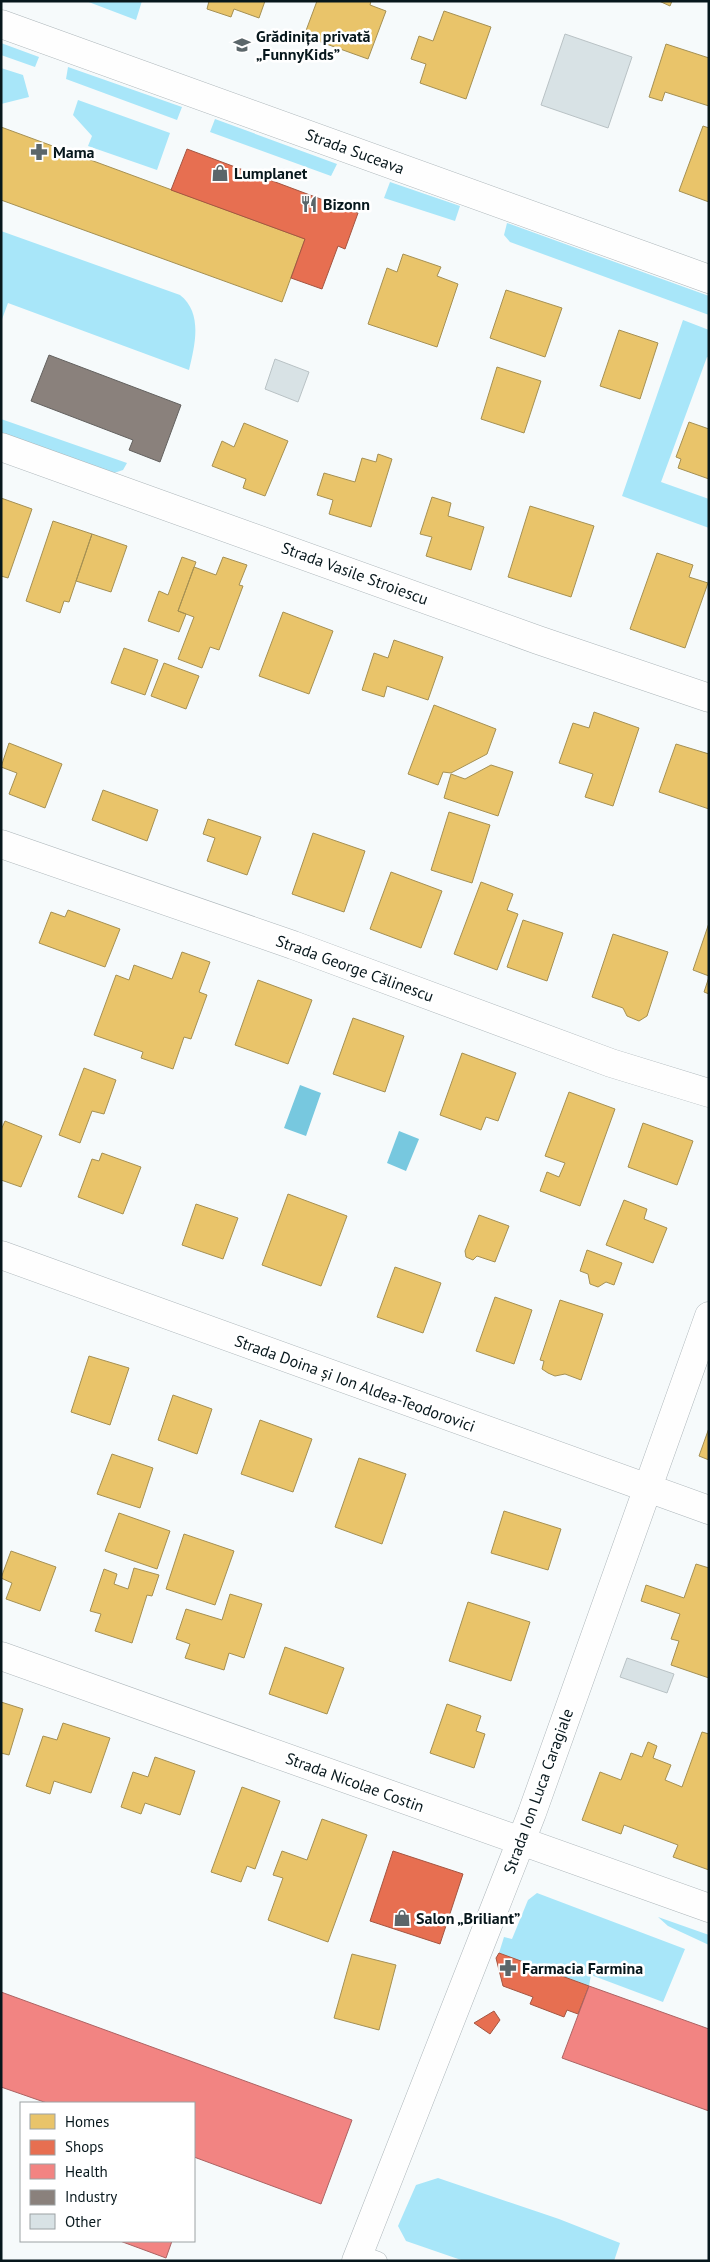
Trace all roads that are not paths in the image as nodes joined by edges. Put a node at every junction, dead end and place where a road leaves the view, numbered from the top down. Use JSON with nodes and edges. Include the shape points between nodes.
{"nodes":[{"id":1,"x":1,"y":24,"type":"edge"},
{"id":2,"x":709,"y":279,"type":"edge"},
{"id":3,"x":1,"y":447,"type":"edge"},
{"id":4,"x":709,"y":698,"type":"edge"},
{"id":5,"x":1,"y":844,"type":"edge"},
{"id":6,"x":709,"y":1093,"type":"edge"},
{"id":7,"x":1,"y":1255,"type":"edge"},
{"id":8,"x":709,"y":1316,"type":"edge"},
{"id":9,"x":646,"y":1488,"type":"junction"},
{"id":10,"x":709,"y":1510,"type":"edge"},
{"id":11,"x":1,"y":1656,"type":"edge"},
{"id":12,"x":521,"y":1841,"type":"junction"},
{"id":13,"x":709,"y":1908,"type":"edge"},
{"id":14,"x":364,"y":2258,"type":"edge"}],
"edges":[{"from":1,"to":2,"type":"street","name":"Strada Suceava"},
{"from":3,"to":4,"type":"street","name":"Strada Vasile Stroiescu"},
{"from":5,"to":6,"type":"street","name":"Strada George Călinescu","via":[[293,945],[611,1063]]},
{"from":7,"to":9,"type":"street","name":"Strada Doina și Ion Aldea-Teodorovici"},
{"from":8,"to":9,"type":"street","name":"Strada Ion Luca Caragiale"},
{"from":9,"to":10,"type":"street","name":"Strada Doina și Ion Aldea-Teodorovici"},
{"from":9,"to":12,"type":"street","name":"Strada Ion Luca Caragiale"},
{"from":11,"to":12,"type":"street","name":"Strada Nicolae Costin"},
{"from":12,"to":13,"type":"street","name":"Strada Nicolae Costin"},
{"from":12,"to":14,"type":"street","name":"Strada Ion Luca Caragiale"}]}
